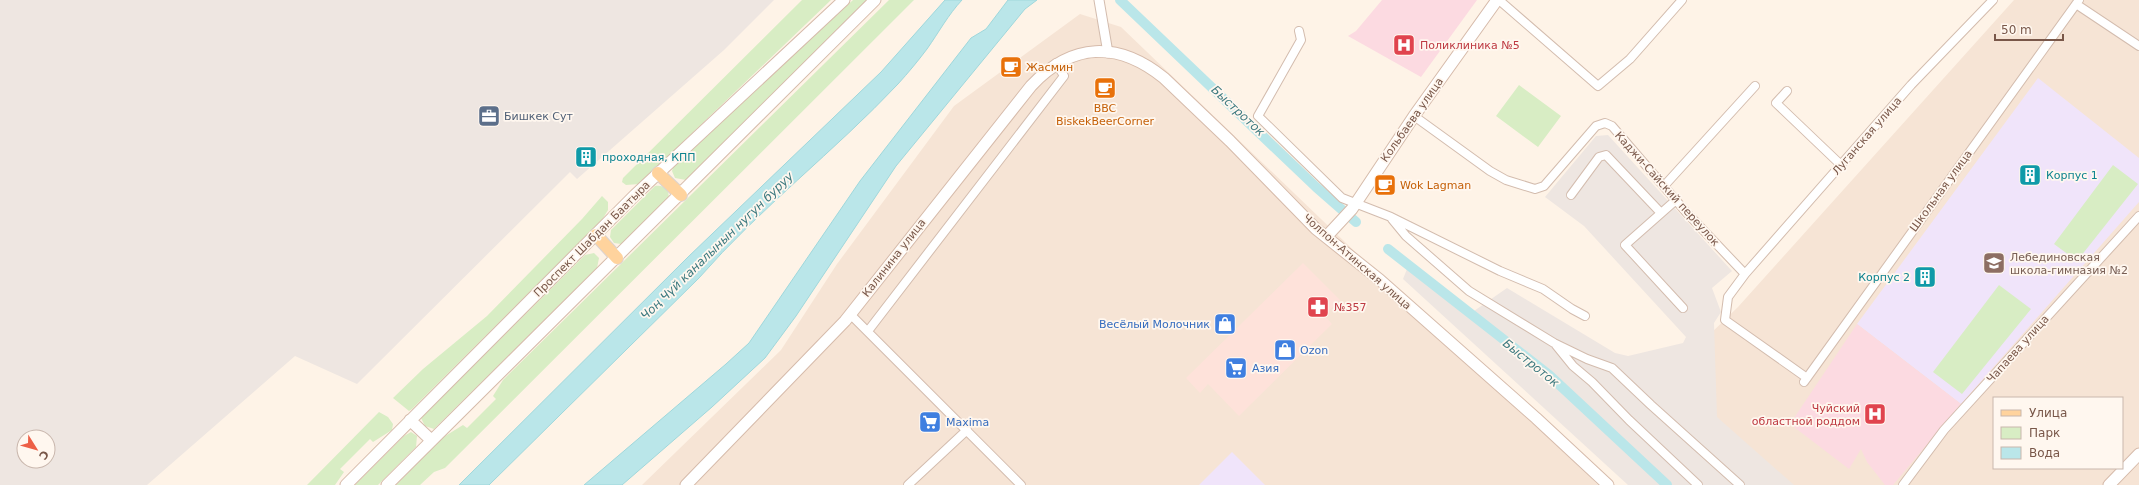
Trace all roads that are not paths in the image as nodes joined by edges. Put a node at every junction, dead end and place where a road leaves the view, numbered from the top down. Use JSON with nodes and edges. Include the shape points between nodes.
{"nodes":[{"id":1,"x":844,"y":0,"type":"edge"},
{"id":2,"x":875,"y":0,"type":"edge"},
{"id":3,"x":1098,"y":0,"type":"edge"},
{"id":4,"x":1498,"y":0,"type":"edge"},
{"id":5,"x":1682,"y":0,"type":"edge"},
{"id":6,"x":1993,"y":0,"type":"edge"},
{"id":7,"x":2077,"y":2,"type":"edge"},
{"id":8,"x":1299,"y":31,"type":"dead end"},
{"id":9,"x":2139,"y":46,"type":"edge"},
{"id":10,"x":1108,"y":53,"type":"junction"},
{"id":11,"x":1056,"y":63,"type":"junction"},
{"id":12,"x":1755,"y":86,"type":"dead end"},
{"id":13,"x":1787,"y":91,"type":"dead end"},
{"id":14,"x":1414,"y":116,"type":"junction"},
{"id":15,"x":1841,"y":165,"type":"junction"},
{"id":16,"x":658,"y":173,"type":"junction"},
{"id":17,"x":1664,"y":186,"type":"junction"},
{"id":18,"x":681,"y":195,"type":"junction"},
{"id":19,"x":1571,"y":195,"type":"dead end"},
{"id":20,"x":1676,"y":200,"type":"junction"},
{"id":21,"x":1353,"y":206,"type":"junction"},
{"id":22,"x":1662,"y":213,"type":"junction"},
{"id":23,"x":2139,"y":216,"type":"edge"},
{"id":24,"x":1391,"y":217,"type":"junction"},
{"id":25,"x":596,"y":235,"type":"junction"},
{"id":26,"x":1326,"y":237,"type":"junction"},
{"id":27,"x":617,"y":258,"type":"junction"},
{"id":28,"x":1745,"y":274,"type":"junction"},
{"id":29,"x":1683,"y":308,"type":"dead end"},
{"id":30,"x":850,"y":314,"type":"junction"},
{"id":31,"x":1585,"y":316,"type":"dead end"},
{"id":32,"x":868,"y":330,"type":"junction"},
{"id":33,"x":1554,"y":343,"type":"junction"},
{"id":34,"x":1805,"y":380,"type":"joint"},
{"id":35,"x":410,"y":420,"type":"junction"},
{"id":36,"x":967,"y":430,"type":"junction"},
{"id":37,"x":431,"y":440,"type":"junction"},
{"id":38,"x":2139,"y":454,"type":"edge"},
{"id":39,"x":346,"y":485,"type":"edge"},
{"id":40,"x":387,"y":485,"type":"edge"},
{"id":41,"x":686,"y":485,"type":"edge"},
{"id":42,"x":908,"y":485,"type":"edge"},
{"id":43,"x":1021,"y":485,"type":"edge"},
{"id":44,"x":1608,"y":485,"type":"edge"},
{"id":45,"x":1698,"y":485,"type":"edge"},
{"id":46,"x":1740,"y":485,"type":"edge"},
{"id":47,"x":1903,"y":485,"type":"edge"},
{"id":48,"x":2109,"y":485,"type":"edge"}],
"edges":[{"from":1,"to":16,"type":"main road","name":"Проспект Шабдан Баатыра"},
{"from":2,"to":18,"type":"main road"},
{"from":3,"to":10,"type":"street"},
{"from":4,"to":5,"type":"street","via":[[1598,86],[1630,59]]},
{"from":4,"to":14,"type":"main road","name":"Кольбаева улица"},
{"from":6,"to":15,"type":"street","name":"Луганская улица","via":[[1911,85]]},
{"from":7,"to":9,"type":"street"},
{"from":7,"to":34,"type":"street","name":"Школьная улица"},
{"from":8,"to":21,"type":"street","via":[[1301,40],[1258,116]]},
{"from":10,"to":11,"type":"main road","name":"Калинина улица","via":[[1082,53]]},
{"from":10,"to":26,"type":"main road","name":"Чолпон-Атинская улица","via":[[1140,61],[1164,78]]},
{"from":11,"to":30,"type":"main road","name":"Калинина улица","via":[[1031,86]]},
{"from":11,"to":32,"type":"street","via":[[1064,76]]},
{"from":12,"to":17,"type":"street"},
{"from":13,"to":15,"type":"street","via":[[1776,103]]},
{"from":14,"to":17,"type":"street","name":"Каджи-Сайский переулок","via":[[1490,171],[1506,180],[1535,189],[1544,186],[1596,126],[1605,123],[1612,126]]},
{"from":14,"to":21,"type":"main road","name":"Кольбаева улица"},
{"from":15,"to":28,"type":"street","name":"Луганская улица"},
{"from":16,"to":18,"type":"main road"},
{"from":16,"to":25,"type":"main road","name":"Проспект Шабдан Баатыра"},
{"from":17,"to":20,"type":"street","name":"Каджи-Сайский переулок"},
{"from":18,"to":27,"type":"main road"},
{"from":19,"to":22,"type":"street","via":[[1599,157],[1606,155]]},
{"from":20,"to":22,"type":"street"},
{"from":20,"to":28,"type":"street","name":"Каджи-Сайский переулок"},
{"from":21,"to":24,"type":"street"},
{"from":21,"to":26,"type":"main road","name":"Кольбаева улица"},
{"from":22,"to":29,"type":"street","via":[[1625,245]]},
{"from":23,"to":47,"type":"street","name":"Чапаева улица","via":[[1944,430]]},
{"from":24,"to":31,"type":"street","via":[[1500,271],[1543,289]]},
{"from":24,"to":33,"type":"street","via":[[1406,236],[1469,291]]},
{"from":25,"to":27,"type":"main road"},
{"from":25,"to":35,"type":"main road","name":"Проспект Шабдан Баатыра"},
{"from":26,"to":44,"type":"main road","name":"Чолпон-Атинская улица","via":[[1380,280]]},
{"from":27,"to":37,"type":"main road"},
{"from":28,"to":34,"type":"street","name":"Луганская улица","via":[[1728,297],[1725,320]]},
{"from":30,"to":32,"type":"street"},
{"from":30,"to":41,"type":"main road","name":"Калинина улица"},
{"from":32,"to":36,"type":"street"},
{"from":33,"to":45,"type":"street","via":[[1573,366]]},
{"from":33,"to":46,"type":"street","via":[[1612,368]]},
{"from":35,"to":37,"type":"main road"},
{"from":35,"to":39,"type":"main road","name":"Проспект Шабдан Баатыра"},
{"from":36,"to":42,"type":"street"},
{"from":36,"to":43,"type":"street"},
{"from":37,"to":40,"type":"main road"},
{"from":38,"to":48,"type":"main road"}]}
